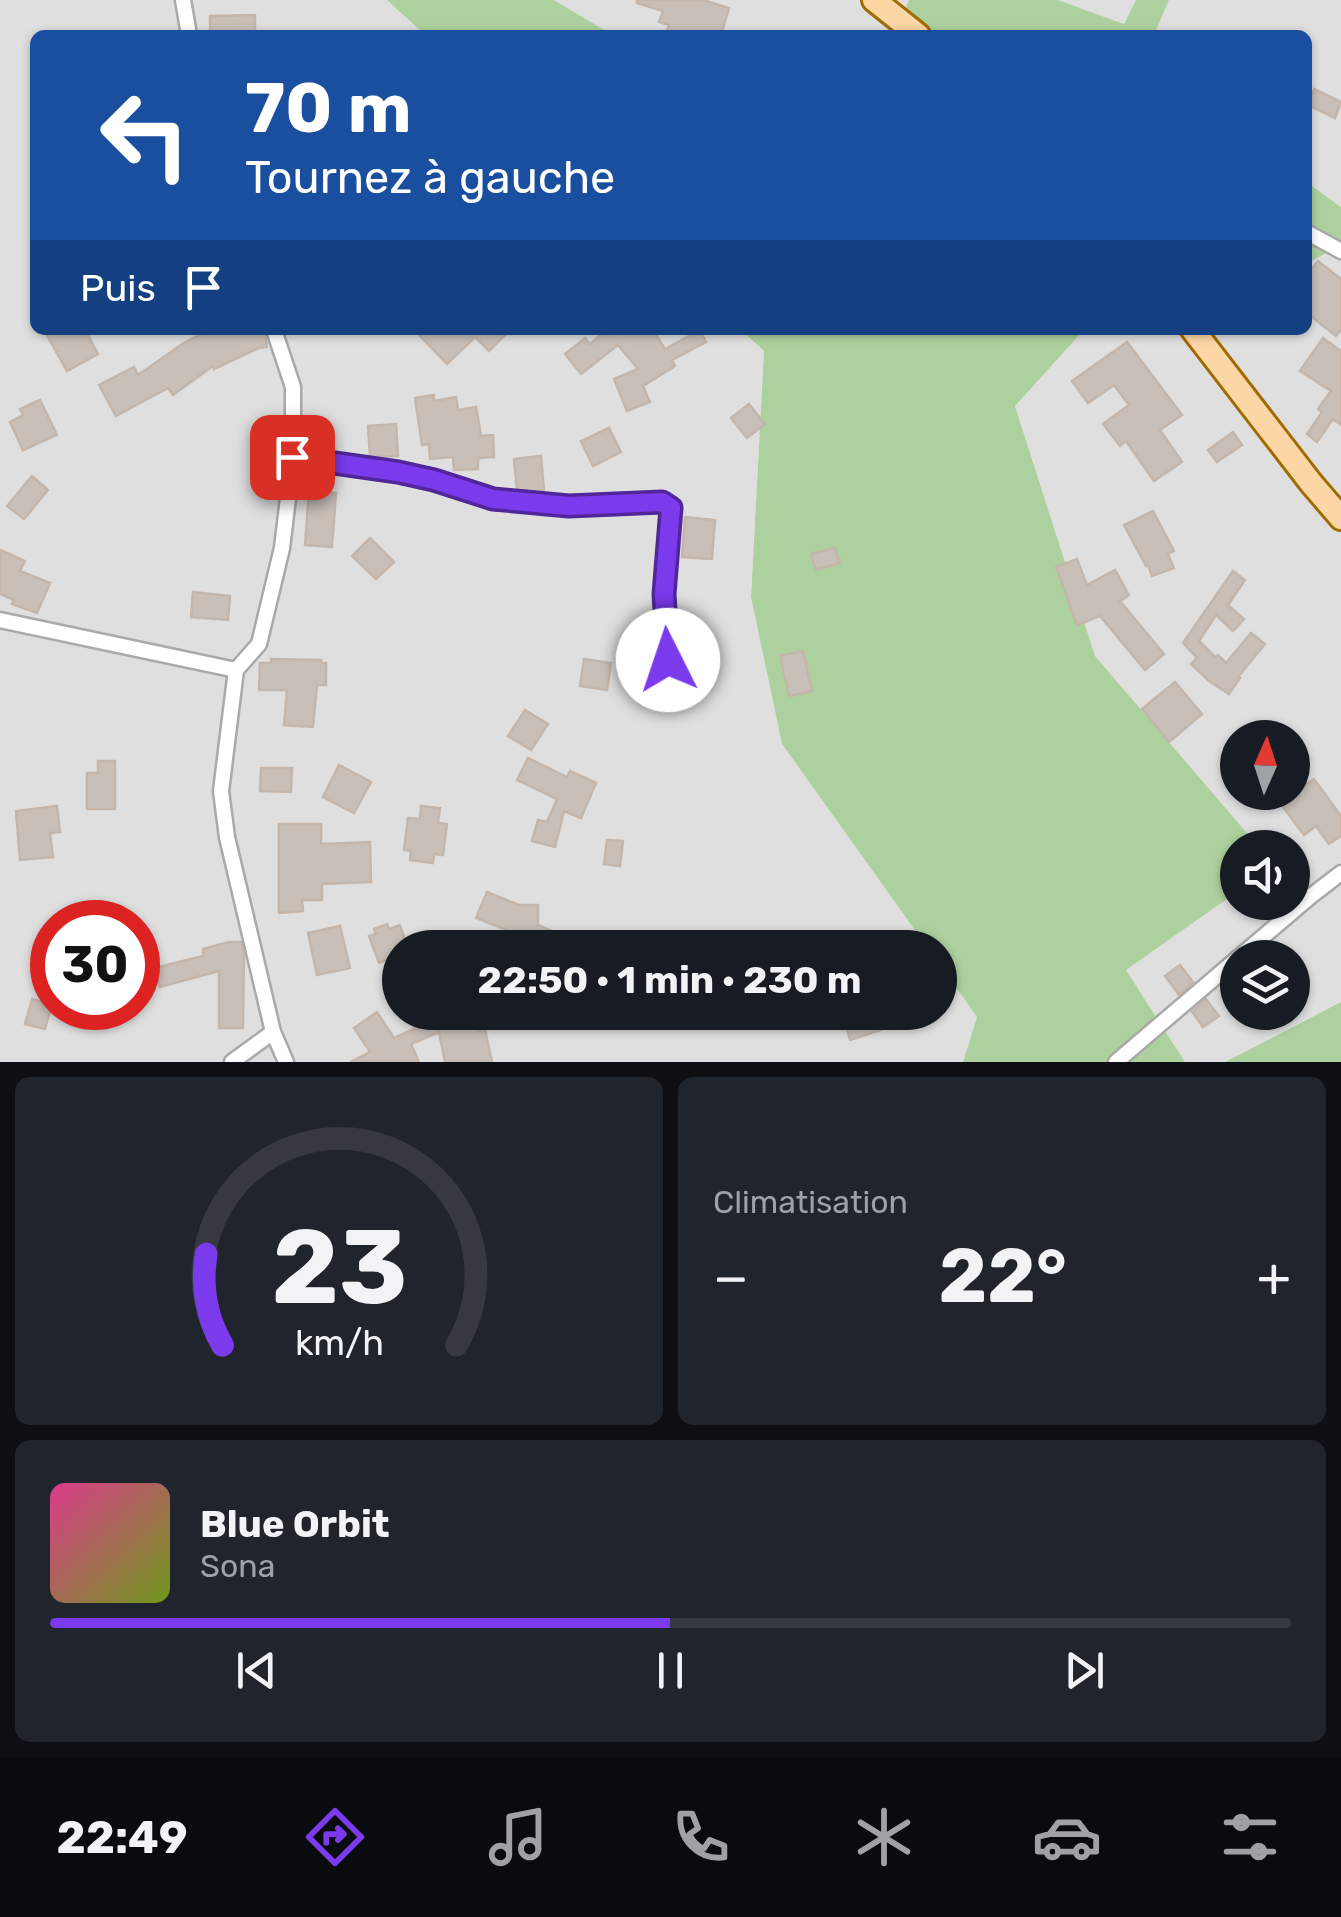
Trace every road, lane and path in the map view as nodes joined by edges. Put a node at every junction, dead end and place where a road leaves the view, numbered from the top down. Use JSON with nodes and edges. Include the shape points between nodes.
{"nodes":[{"id":1,"x":183,"y":0,"type":"edge"},
{"id":2,"x":874,"y":0,"type":"edge"},
{"id":3,"x":188,"y":30,"type":"edge"},
{"id":4,"x":912,"y":30,"type":"edge"},
{"id":5,"x":1312,"y":235,"type":"edge"},
{"id":6,"x":1341,"y":251,"type":"edge"},
{"id":7,"x":276,"y":335,"type":"edge"},
{"id":8,"x":1197,"y":335,"type":"edge"},
{"id":9,"x":292,"y":457,"type":"junction"},
{"id":10,"x":1341,"y":518,"type":"edge"},
{"id":11,"x":0,"y":620,"type":"edge"},
{"id":12,"x":668,"y":660,"type":"dead end"},
{"id":13,"x":236,"y":670,"type":"junction"},
{"id":14,"x":1341,"y":874,"type":"edge"},
{"id":15,"x":1259,"y":940,"type":"edge"},
{"id":16,"x":1220,"y":973,"type":"edge"},
{"id":17,"x":273,"y":1032,"type":"junction"},
{"id":18,"x":232,"y":1062,"type":"edge"},
{"id":19,"x":286,"y":1062,"type":"edge"},
{"id":20,"x":1116,"y":1062,"type":"edge"}],
"edges":[{"from":1,"to":3,"type":"street"},
{"from":2,"to":4,"type":"main road"},
{"from":5,"to":6,"type":"street"},
{"from":7,"to":9,"type":"street","via":[[294,387]]},
{"from":8,"to":10,"type":"main road"},
{"from":9,"to":12,"type":"street","via":[[398,472],[493,499],[569,506],[662,502],[671,508],[664,594]]},
{"from":9,"to":13,"type":"street","via":[[282,548],[259,644]]},
{"from":11,"to":13,"type":"street"},
{"from":13,"to":17,"type":"street","via":[[221,791]]},
{"from":14,"to":15,"type":"street"},
{"from":16,"to":20,"type":"street"},
{"from":17,"to":18,"type":"street"},
{"from":17,"to":19,"type":"street"}]}
